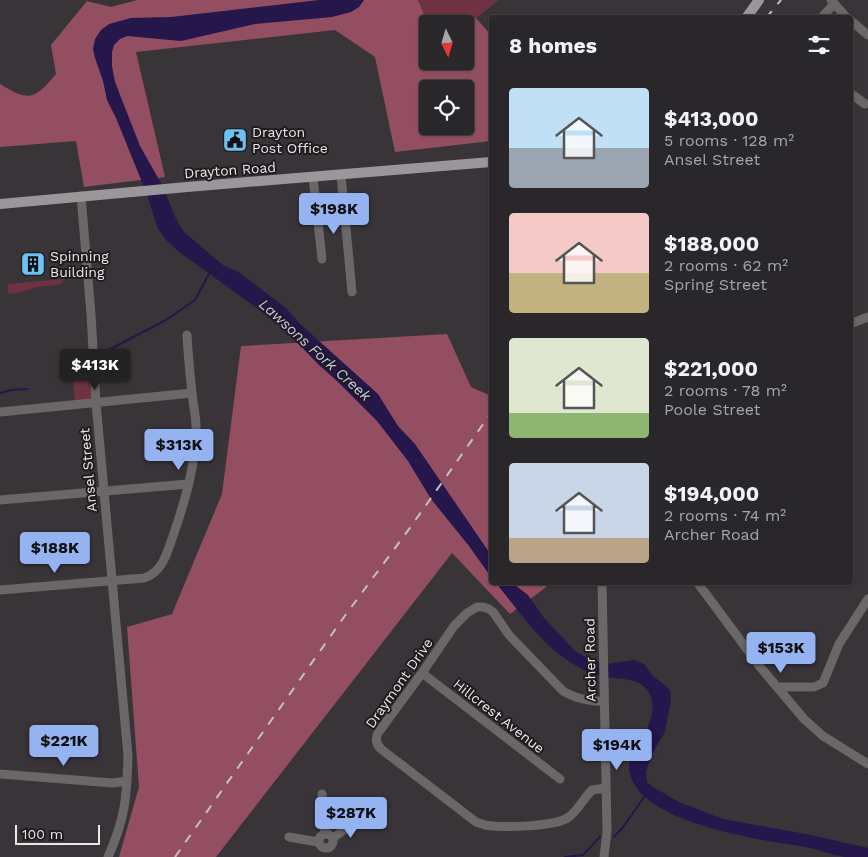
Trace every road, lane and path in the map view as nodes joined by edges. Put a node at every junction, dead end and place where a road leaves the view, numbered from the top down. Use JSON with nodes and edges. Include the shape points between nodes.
{"nodes":[{"id":1,"x":759,"y":0,"type":"edge"},
{"id":2,"x":832,"y":2,"type":"edge"},
{"id":3,"x":748,"y":15,"type":"edge"},
{"id":4,"x":823,"y":15,"type":"edge"},
{"id":5,"x":845,"y":15,"type":"edge"},
{"id":6,"x":853,"y":22,"type":"edge"},
{"id":7,"x":868,"y":35,"type":"edge"},
{"id":8,"x":853,"y":95,"type":"edge"},
{"id":9,"x":865,"y":104,"type":"dead end"},
{"id":10,"x":489,"y":162,"type":"edge"},
{"id":11,"x":341,"y":175,"type":"junction"},
{"id":12,"x":313,"y":177,"type":"junction"},
{"id":13,"x":82,"y":196,"type":"junction"},
{"id":14,"x":0,"y":204,"type":"edge"},
{"id":15,"x":322,"y":260,"type":"dead end"},
{"id":16,"x":352,"y":292,"type":"dead end"},
{"id":17,"x":868,"y":317,"type":"edge"},
{"id":18,"x":853,"y":323,"type":"edge"},
{"id":19,"x":187,"y":335,"type":"dead end"},
{"id":20,"x":192,"y":393,"type":"junction"},
{"id":21,"x":96,"y":403,"type":"junction"},
{"id":22,"x":0,"y":412,"type":"edge"},
{"id":23,"x":188,"y":484,"type":"junction"},
{"id":24,"x":104,"y":491,"type":"junction"},
{"id":25,"x":0,"y":500,"type":"edge"},
{"id":26,"x":113,"y":581,"type":"junction"},
{"id":27,"x":602,"y":585,"type":"edge"},
{"id":28,"x":699,"y":585,"type":"edge"},
{"id":29,"x":0,"y":590,"type":"edge"},
{"id":30,"x":868,"y":599,"type":"edge"},
{"id":31,"x":422,"y":673,"type":"junction"},
{"id":32,"x":777,"y":687,"type":"junction"},
{"id":33,"x":604,"y":701,"type":"junction"},
{"id":34,"x":868,"y":764,"type":"edge"},
{"id":35,"x":0,"y":774,"type":"edge"},
{"id":36,"x":560,"y":779,"type":"dead end"},
{"id":37,"x":127,"y":782,"type":"junction"},
{"id":38,"x":606,"y":788,"type":"junction"},
{"id":39,"x":322,"y":794,"type":"dead end"},
{"id":40,"x":356,"y":821,"type":"dead end"},
{"id":41,"x":329,"y":836,"type":"junction"},
{"id":42,"x":289,"y":837,"type":"dead end"},
{"id":43,"x":318,"y":842,"type":"junction"},
{"id":44,"x":325,"y":853,"type":"edge"},
{"id":45,"x":108,"y":857,"type":"edge"},
{"id":46,"x":604,"y":857,"type":"edge"}],
"edges":[{"from":1,"to":3,"type":"main road"},
{"from":2,"to":4,"type":"street"},
{"from":2,"to":5,"type":"street"},
{"from":6,"to":7,"type":"street"},
{"from":8,"to":9,"type":"street"},
{"from":10,"to":11,"type":"main road","name":"Drayton Road"},
{"from":11,"to":12,"type":"main road","name":"Drayton Road"},
{"from":11,"to":16,"type":"street"},
{"from":12,"to":13,"type":"main road","name":"Drayton Road"},
{"from":12,"to":15,"type":"street"},
{"from":13,"to":14,"type":"main road","name":"Drayton Road"},
{"from":13,"to":21,"type":"street","name":"Ansel Street"},
{"from":17,"to":18,"type":"street"},
{"from":19,"to":20,"type":"street"},
{"from":20,"to":21,"type":"street"},
{"from":20,"to":23,"type":"street","via":[[195,444]]},
{"from":21,"to":22,"type":"street"},
{"from":21,"to":24,"type":"street","name":"Ansel Street"},
{"from":23,"to":24,"type":"street"},
{"from":23,"to":26,"type":"street","via":[[182,510],[157,571],[144,578]]},
{"from":24,"to":25,"type":"street"},
{"from":24,"to":26,"type":"street","name":"Ansel Street"},
{"from":26,"to":29,"type":"street"},
{"from":26,"to":37,"type":"street","name":"Ansel Street","via":[[128,756]]},
{"from":27,"to":33,"type":"street","name":"Archer Road"},
{"from":28,"to":32,"type":"street"},
{"from":30,"to":32,"type":"street","via":[[839,644],[822,683],[814,687]]},
{"from":31,"to":33,"type":"street","name":"Draymont Drive","via":[[461,618],[474,608],[483,606],[493,612],[509,635],[563,691]]},
{"from":31,"to":36,"type":"street","name":"Hillcrest Avenue"},
{"from":31,"to":38,"type":"street","name":"Draymont Drive","via":[[378,733],[377,744],[476,822],[494,826],[555,823],[570,816],[592,790]]},
{"from":32,"to":34,"type":"street","via":[[813,728]]},
{"from":33,"to":38,"type":"street","name":"Archer Road"},
{"from":35,"to":37,"type":"street"},
{"from":37,"to":45,"type":"street","name":"Ansel Street","via":[[123,814]]},
{"from":38,"to":46,"type":"street","name":"Archer Road"},
{"from":39,"to":41,"type":"street"},
{"from":40,"to":41,"type":"street"},
{"from":41,"to":43,"type":"street","via":[[320,836]]},
{"from":41,"to":44,"type":"street","via":[[331,846]]},
{"from":42,"to":43,"type":"street"},
{"from":43,"to":44,"type":"street"}]}
